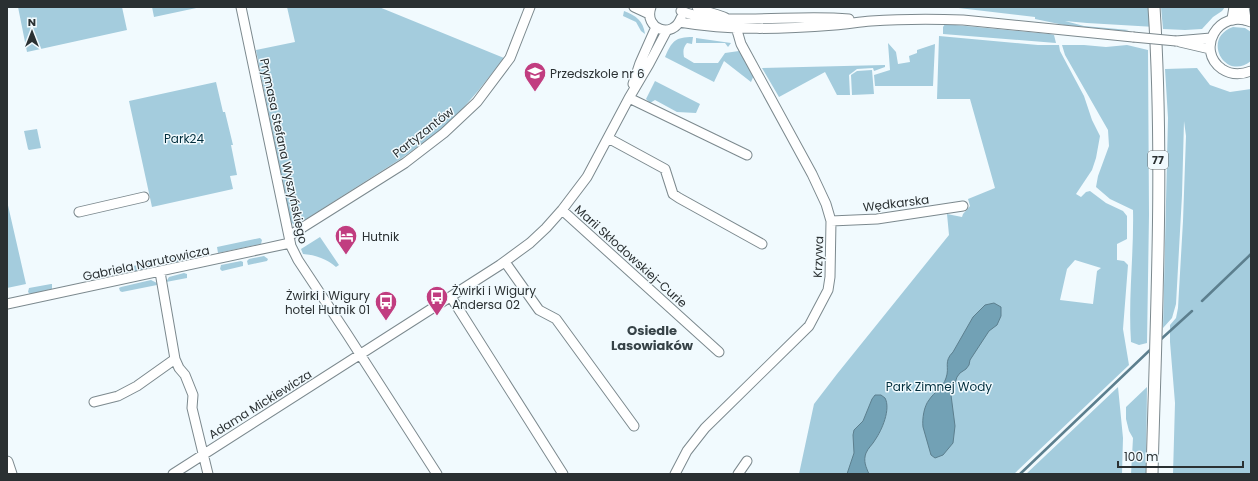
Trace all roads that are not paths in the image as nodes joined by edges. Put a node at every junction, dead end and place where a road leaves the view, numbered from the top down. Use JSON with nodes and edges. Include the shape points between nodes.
{"nodes":[{"id":1,"x":241,"y":7,"type":"edge"},
{"id":2,"x":530,"y":7,"type":"edge"},
{"id":3,"x":634,"y":7,"type":"edge"},
{"id":4,"x":697,"y":7,"type":"edge"},
{"id":5,"x":1154,"y":7,"type":"edge"},
{"id":6,"x":1234,"y":7,"type":"edge"},
{"id":7,"x":1243,"y":7,"type":"edge"},
{"id":8,"x":681,"y":9,"type":"edge"},
{"id":9,"x":650,"y":11,"type":"edge"},
{"id":10,"x":730,"y":19,"type":"junction"},
{"id":11,"x":1233,"y":19,"type":"junction"},
{"id":12,"x":870,"y":21,"type":"junction"},
{"id":13,"x":1248,"y":21,"type":"edge"},
{"id":14,"x":679,"y":22,"type":"junction"},
{"id":15,"x":656,"y":27,"type":"junction"},
{"id":16,"x":736,"y":29,"type":"junction"},
{"id":17,"x":667,"y":30,"type":"junction"},
{"id":18,"x":1211,"y":38,"type":"junction"},
{"id":19,"x":1176,"y":41,"type":"junction"},
{"id":20,"x":1210,"y":50,"type":"junction"},
{"id":21,"x":1251,"y":71,"type":"edge"},
{"id":22,"x":629,"y":98,"type":"junction"},
{"id":23,"x":608,"y":138,"type":"junction"},
{"id":24,"x":747,"y":154,"type":"dead end"},
{"id":25,"x":144,"y":198,"type":"dead end"},
{"id":26,"x":963,"y":206,"type":"dead end"},
{"id":27,"x":562,"y":210,"type":"junction"},
{"id":28,"x":79,"y":212,"type":"dead end"},
{"id":29,"x":831,"y":220,"type":"junction"},
{"id":30,"x":289,"y":239,"type":"junction"},
{"id":31,"x":762,"y":244,"type":"dead end"},
{"id":32,"x":505,"y":262,"type":"junction"},
{"id":33,"x":160,"y":272,"type":"junction"},
{"id":34,"x":451,"y":297,"type":"junction"},
{"id":35,"x":7,"y":304,"type":"edge"},
{"id":36,"x":719,"y":352,"type":"dead end"},
{"id":37,"x":360,"y":355,"type":"junction"},
{"id":38,"x":175,"y":359,"type":"junction"},
{"id":39,"x":94,"y":402,"type":"dead end"},
{"id":40,"x":634,"y":426,"type":"dead end"},
{"id":41,"x":204,"y":454,"type":"junction"},
{"id":42,"x":747,"y":461,"type":"dead end"},
{"id":43,"x":7,"y":462,"type":"edge"},
{"id":44,"x":11,"y":474,"type":"edge"},
{"id":45,"x":174,"y":474,"type":"edge"},
{"id":46,"x":208,"y":474,"type":"edge"},
{"id":47,"x":437,"y":474,"type":"edge"},
{"id":48,"x":563,"y":474,"type":"edge"},
{"id":49,"x":675,"y":474,"type":"edge"},
{"id":50,"x":738,"y":474,"type":"edge"},
{"id":51,"x":1152,"y":474,"type":"edge"}],
"edges":[{"from":1,"to":30,"type":"street","name":"Prymasa Stefana Wyszyńskiego"},
{"from":2,"to":30,"type":"street","name":"Partyzantów","via":[[510,58],[477,102],[444,133],[405,163]]},
{"from":3,"to":9,"type":"street"},
{"from":4,"to":10,"type":"street"},
{"from":5,"to":51,"type":"main road","number":"77","via":[[1158,144]]},
{"from":6,"to":11,"type":"main road"},
{"from":7,"to":13,"type":"main road"},
{"from":8,"to":10,"type":"street","via":[[706,18]]},
{"from":8,"to":14,"type":"street"},
{"from":9,"to":15,"type":"street","via":[[650,19]]},
{"from":10,"to":12,"type":"street","via":[[830,18]]},
{"from":10,"to":16,"type":"street","name":"Krzywa"},
{"from":11,"to":13,"type":"street"},
{"from":11,"to":18,"type":"street","via":[[1220,26]]},
{"from":12,"to":16,"type":"street"},
{"from":12,"to":19,"type":"street","bridge":true,"via":[[963,20]]},
{"from":14,"to":16,"type":"street"},
{"from":14,"to":17,"type":"street"},
{"from":15,"to":17,"type":"street"},
{"from":15,"to":22,"type":"street","via":[[640,63]]},
{"from":16,"to":29,"type":"street","name":"Krzywa","via":[[741,44],[812,174]]},
{"from":17,"to":22,"type":"street"},
{"from":18,"to":19,"type":"street"},
{"from":18,"to":20,"type":"street"},
{"from":19,"to":20,"type":"street"},
{"from":20,"to":21,"type":"street","via":[[1218,66],[1226,72],[1245,74]]},
{"from":22,"to":23,"type":"street","name":"Adama Mickiewicza"},
{"from":22,"to":24,"type":"street"},
{"from":23,"to":27,"type":"street","name":"Adama Mickiewicza","via":[[587,177]]},
{"from":23,"to":31,"type":"street","via":[[665,169],[673,194]]},
{"from":25,"to":28,"type":"street"},
{"from":26,"to":29,"type":"street","name":"Wędkarska","via":[[877,219]]},
{"from":27,"to":32,"type":"street","name":"Adama Mickiewicza","via":[[530,243]]},
{"from":27,"to":36,"type":"street","name":"Marii Skłodowskiej-Curie"},
{"from":29,"to":49,"type":"street","name":"Krzywa","via":[[828,290],[809,326],[705,428],[687,451]]},
{"from":30,"to":33,"type":"street","name":"Gabriela Narutowicza"},
{"from":30,"to":37,"type":"street","name":"Prymasa Stefana Wyszyńskiego","via":[[298,260]]},
{"from":32,"to":34,"type":"street","name":"Adama Mickiewicza"},
{"from":32,"to":40,"type":"street","via":[[539,310],[556,319]]},
{"from":33,"to":35,"type":"street","name":"Gabriela Narutowicza"},
{"from":33,"to":38,"type":"street"},
{"from":34,"to":37,"type":"street","name":"Adama Mickiewicza"},
{"from":34,"to":48,"type":"street"},
{"from":37,"to":41,"type":"street","name":"Adama Mickiewicza"},
{"from":37,"to":47,"type":"street","name":"Prymasa Stefana Wyszyńskiego"},
{"from":38,"to":39,"type":"street","via":[[137,386],[118,396]]},
{"from":38,"to":41,"type":"street","via":[[193,395],[192,408]]},
{"from":41,"to":45,"type":"street","name":"Adama Mickiewicza"},
{"from":41,"to":46,"type":"street"},
{"from":42,"to":50,"type":"street"},
{"from":43,"to":44,"type":"main road"}]}
